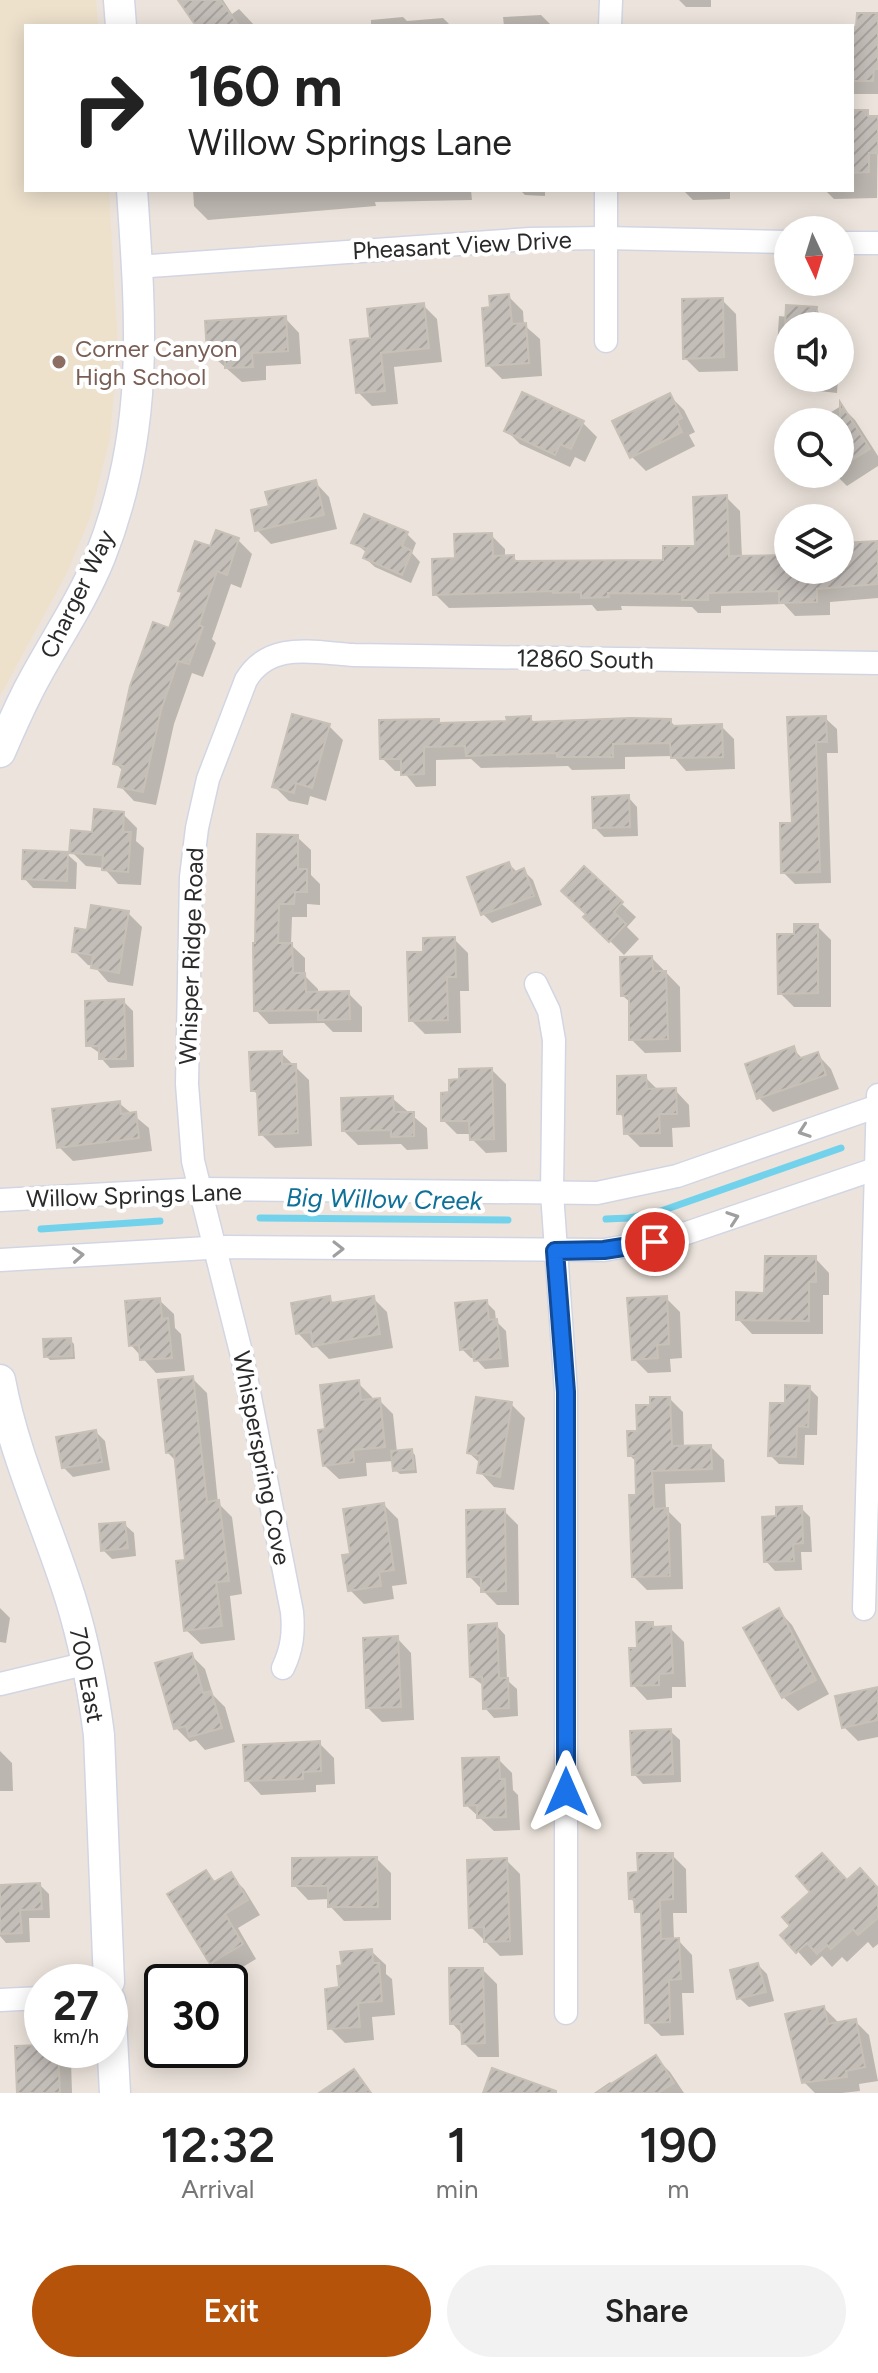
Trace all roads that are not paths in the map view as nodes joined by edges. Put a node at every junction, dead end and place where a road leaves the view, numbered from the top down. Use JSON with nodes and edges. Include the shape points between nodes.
{"nodes":[{"id":1,"x":119,"y":0,"type":"edge"},
{"id":2,"x":611,"y":0,"type":"edge"},
{"id":3,"x":121,"y":24,"type":"edge"},
{"id":4,"x":610,"y":24,"type":"edge"},
{"id":5,"x":132,"y":192,"type":"edge"},
{"id":6,"x":606,"y":192,"type":"edge"},
{"id":7,"x":605,"y":238,"type":"junction"},
{"id":8,"x":774,"y":242,"type":"edge"},
{"id":9,"x":854,"y":243,"type":"edge"},
{"id":10,"x":878,"y":243,"type":"edge"},
{"id":11,"x":136,"y":267,"type":"junction"},
{"id":12,"x":606,"y":341,"type":"dead end"},
{"id":13,"x":292,"y":651,"type":"joint"},
{"id":14,"x":878,"y":663,"type":"edge"},
{"id":15,"x":0,"y":752,"type":"edge"},
{"id":16,"x":536,"y":984,"type":"dead end"},
{"id":17,"x":878,"y":1093,"type":"edge"},
{"id":18,"x":878,"y":1106,"type":"edge"},
{"id":19,"x":877,"y":1168,"type":"edge"},
{"id":20,"x":199,"y":1189,"type":"junction"},
{"id":21,"x":552,"y":1193,"type":"junction"},
{"id":22,"x":0,"y":1200,"type":"edge"},
{"id":23,"x":213,"y":1247,"type":"junction"},
{"id":24,"x":555,"y":1251,"type":"junction"},
{"id":25,"x":0,"y":1260,"type":"edge"},
{"id":26,"x":0,"y":1380,"type":"edge"},
{"id":27,"x":864,"y":1609,"type":"dead end"},
{"id":28,"x":88,"y":1663,"type":"junction"},
{"id":29,"x":283,"y":1668,"type":"dead end"},
{"id":30,"x":0,"y":1684,"type":"edge"},
{"id":31,"x":108,"y":1964,"type":"edge"},
{"id":32,"x":24,"y":1999,"type":"edge"},
{"id":33,"x":0,"y":2000,"type":"edge"},
{"id":34,"x":566,"y":2013,"type":"dead end"},
{"id":35,"x":114,"y":2068,"type":"edge"},
{"id":36,"x":115,"y":2093,"type":"edge"}],
"edges":[{"from":1,"to":3,"type":"street"},
{"from":2,"to":4,"type":"street"},
{"from":5,"to":11,"type":"street","name":"Charger Way"},
{"from":6,"to":7,"type":"street"},
{"from":7,"to":8,"type":"street","name":"Pheasant View Drive"},
{"from":7,"to":11,"type":"street","name":"Pheasant View Drive","via":[[485,241]]},
{"from":7,"to":12,"type":"street"},
{"from":9,"to":10,"type":"street"},
{"from":11,"to":15,"type":"street","name":"Charger Way","via":[[138,406],[119,503],[87,586]]},
{"from":13,"to":14,"type":"street","name":"12860 South"},
{"from":13,"to":20,"type":"street","name":"Whisper Ridge Road","via":[[266,658],[246,680],[208,779],[197,828],[191,877],[187,1084]]},
{"from":16,"to":21,"type":"street","via":[[549,1011],[554,1040]]},
{"from":17,"to":18,"type":"street"},
{"from":18,"to":19,"type":"street"},
{"from":18,"to":21,"type":"street","name":"Willow Springs Lane","one_way":true,"via":[[677,1176],[597,1193]]},
{"from":24,"to":19,"type":"street","one_way":true,"via":[[604,1250],[672,1238]]},
{"from":19,"to":27,"type":"street"},
{"from":20,"to":21,"type":"street","name":"Willow Springs Lane"},
{"from":20,"to":22,"type":"street","name":"Willow Springs Lane"},
{"from":20,"to":23,"type":"street","name":"Whisper Ridge Road"},
{"from":21,"to":24,"type":"street"},
{"from":23,"to":24,"type":"street","one_way":true},
{"from":25,"to":23,"type":"street","one_way":true},
{"from":23,"to":29,"type":"street","name":"Whisperspring Cove","via":[[242,1356],[292,1612],[291,1651]]},
{"from":24,"to":34,"type":"street","via":[[566,1392]]},
{"from":26,"to":28,"type":"street","name":"700 East","via":[[23,1470],[69,1593]]},
{"from":28,"to":30,"type":"street"},
{"from":28,"to":31,"type":"street","name":"700 East","via":[[99,1735]]},
{"from":32,"to":33,"type":"street"},
{"from":35,"to":36,"type":"street"}]}
